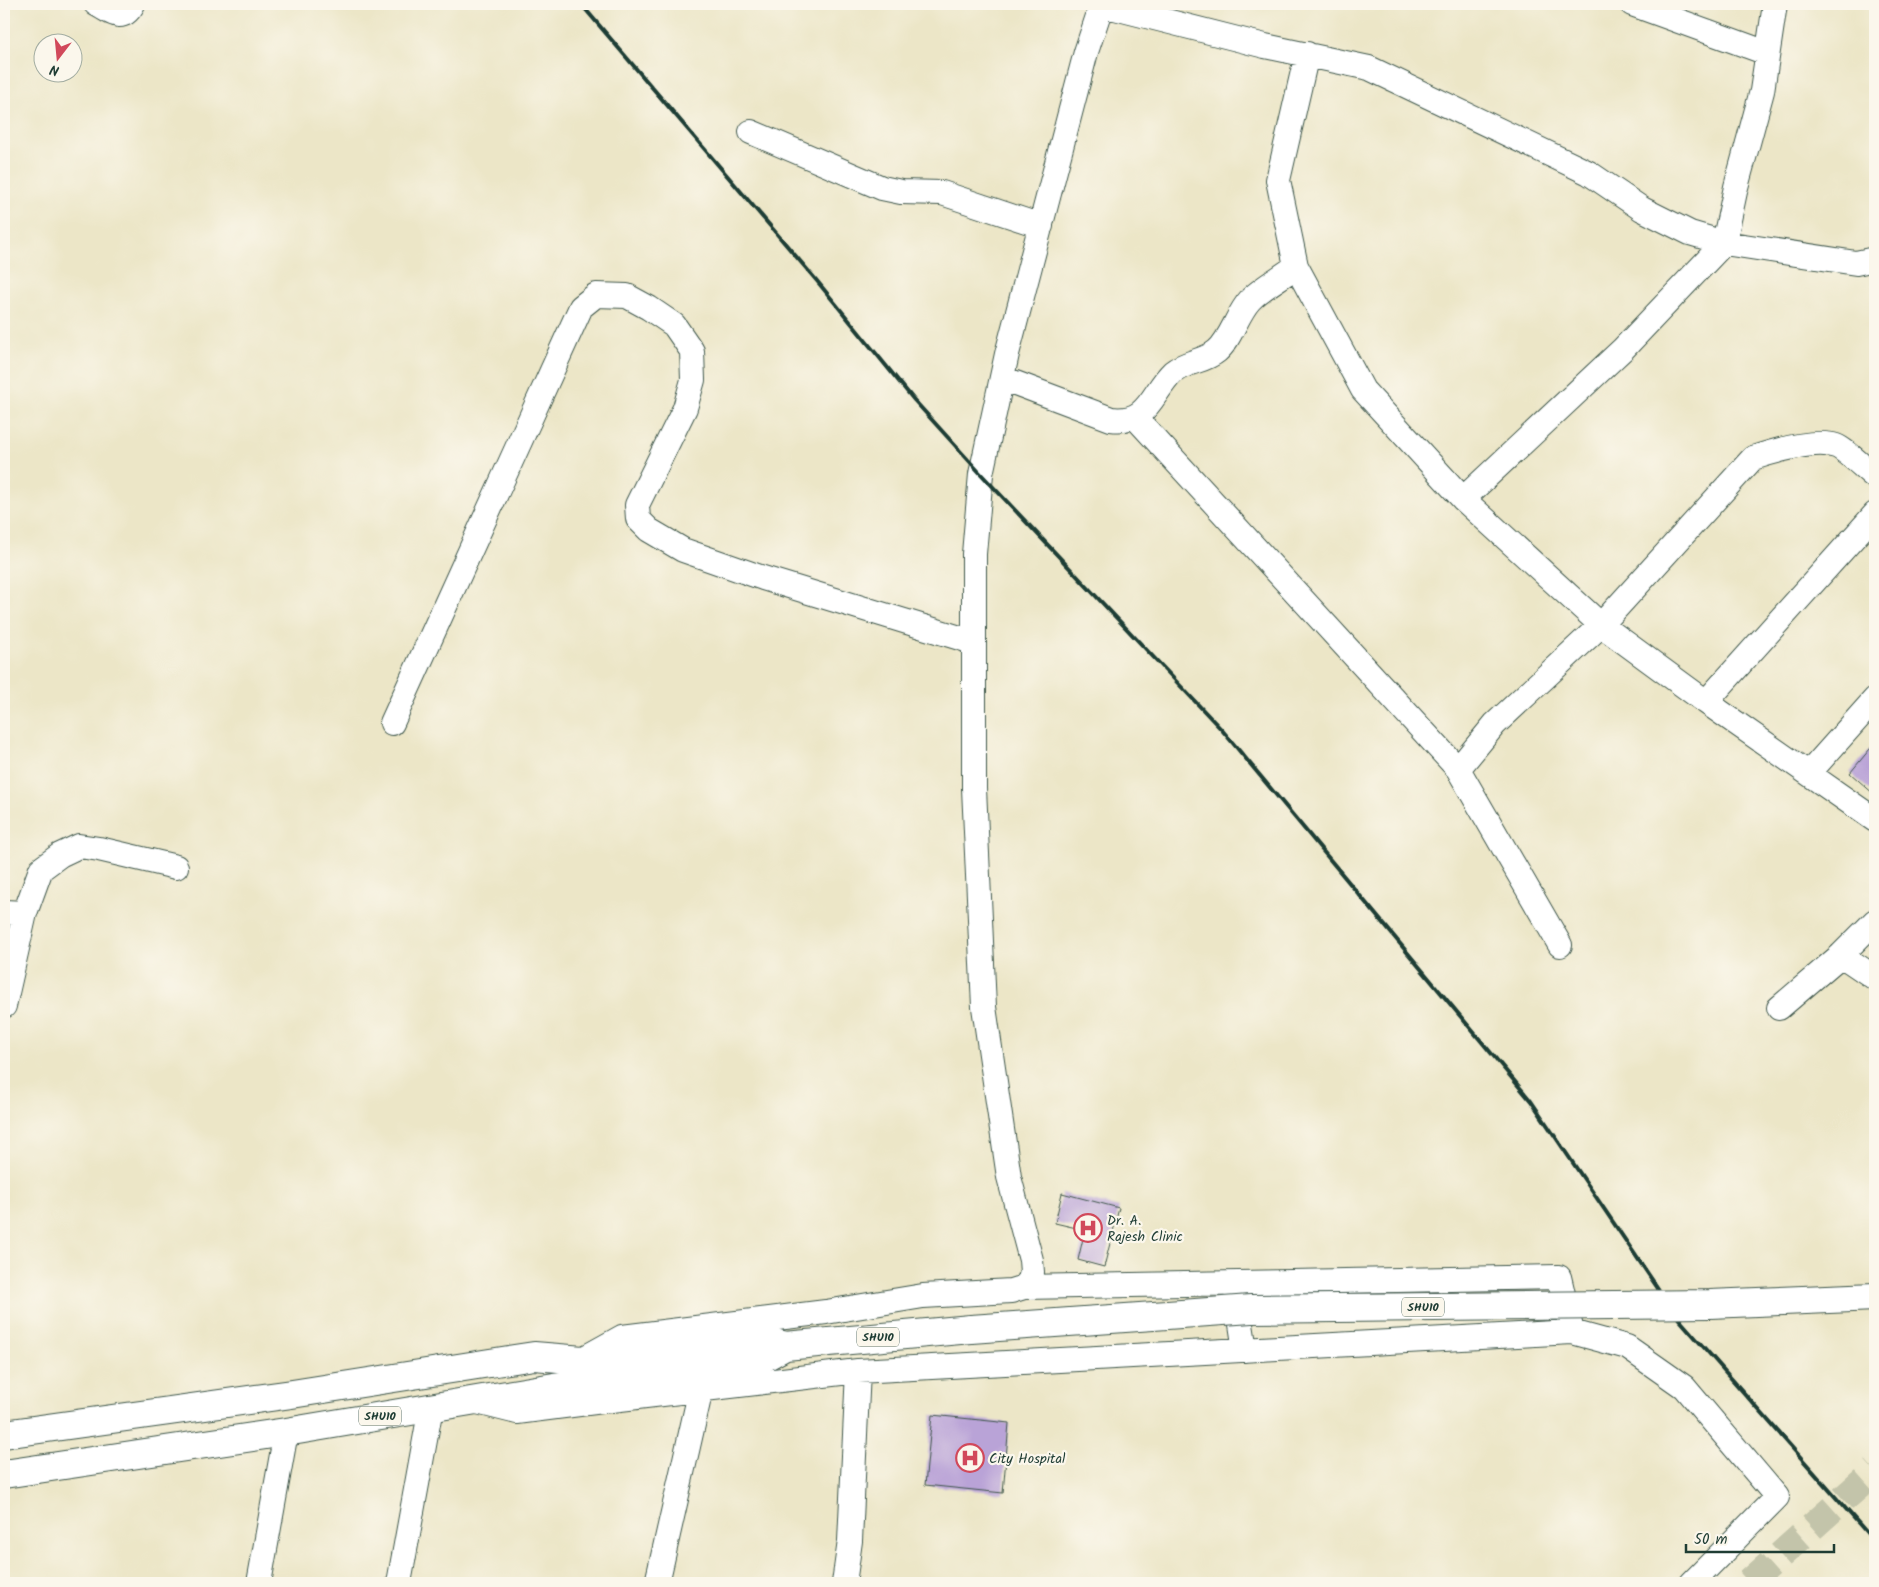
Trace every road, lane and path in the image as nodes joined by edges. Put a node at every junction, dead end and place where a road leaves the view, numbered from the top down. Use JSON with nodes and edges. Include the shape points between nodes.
{"nodes":[{"id":1,"x":96,"y":4,"type":"edge"},
{"id":2,"x":133,"y":4,"type":"edge"},
{"id":3,"x":1100,"y":4,"type":"edge"},
{"id":4,"x":1632,"y":4,"type":"edge"},
{"id":5,"x":1775,"y":4,"type":"edge"},
{"id":6,"x":1767,"y":53,"type":"junction"},
{"id":7,"x":1307,"y":54,"type":"junction"},
{"id":8,"x":751,"y":132,"type":"dead end"},
{"id":9,"x":1041,"y":226,"type":"junction"},
{"id":10,"x":1724,"y":243,"type":"junction"},
{"id":11,"x":1875,"y":259,"type":"edge"},
{"id":12,"x":1296,"y":266,"type":"junction"},
{"id":13,"x":1002,"y":378,"type":"junction"},
{"id":14,"x":1136,"y":417,"type":"junction"},
{"id":15,"x":1875,"y":477,"type":"edge"},
{"id":16,"x":1463,"y":499,"type":"junction"},
{"id":17,"x":1875,"y":514,"type":"edge"},
{"id":18,"x":1602,"y":625,"type":"junction"},
{"id":19,"x":973,"y":642,"type":"junction"},
{"id":20,"x":1875,"y":698,"type":"edge"},
{"id":21,"x":1706,"y":702,"type":"junction"},
{"id":22,"x":392,"y":723,"type":"dead end"},
{"id":23,"x":1458,"y":769,"type":"junction"},
{"id":24,"x":1809,"y":773,"type":"junction"},
{"id":25,"x":1875,"y":820,"type":"edge"},
{"id":26,"x":176,"y":867,"type":"dead end"},
{"id":27,"x":14,"y":913,"type":"edge"},
{"id":28,"x":1875,"y":921,"type":"edge"},
{"id":29,"x":1560,"y":945,"type":"dead end"},
{"id":30,"x":1841,"y":954,"type":"junction"},
{"id":31,"x":1875,"y":978,"type":"edge"},
{"id":32,"x":4,"y":1006,"type":"edge"},
{"id":33,"x":1779,"y":1008,"type":"dead end"},
{"id":34,"x":1235,"y":1283,"type":"junction"},
{"id":35,"x":1024,"y":1287,"type":"junction"},
{"id":36,"x":1875,"y":1297,"type":"edge"},
{"id":37,"x":1572,"y":1332,"type":"junction"},
{"id":38,"x":785,"y":1346,"type":"junction"},
{"id":39,"x":1245,"y":1350,"type":"junction"},
{"id":40,"x":583,"y":1360,"type":"junction"},
{"id":41,"x":858,"y":1372,"type":"junction"},
{"id":42,"x":701,"y":1389,"type":"junction"},
{"id":43,"x":472,"y":1400,"type":"junction"},
{"id":44,"x":431,"y":1407,"type":"junction"},
{"id":45,"x":286,"y":1432,"type":"junction"},
{"id":46,"x":4,"y":1434,"type":"edge"},
{"id":47,"x":4,"y":1474,"type":"edge"},
{"id":48,"x":259,"y":1583,"type":"edge"},
{"id":49,"x":400,"y":1583,"type":"edge"},
{"id":50,"x":658,"y":1583,"type":"edge"},
{"id":51,"x":844,"y":1583,"type":"edge"},
{"id":52,"x":1692,"y":1583,"type":"edge"}],
"edges":[{"from":1,"to":2,"type":"street","via":[[122,15],[127,14]]},
{"from":3,"to":7,"type":"street"},
{"from":3,"to":9,"type":"street"},
{"from":4,"to":6,"type":"street"},
{"from":5,"to":6,"type":"street"},
{"from":6,"to":10,"type":"street","via":[[1762,90]]},
{"from":7,"to":10,"type":"street","via":[[1369,68],[1589,173],[1642,209],[1690,233]]},
{"from":7,"to":12,"type":"street","via":[[1278,180]]},
{"from":8,"to":9,"type":"street","via":[[882,188],[942,193]]},
{"from":9,"to":13,"type":"street"},
{"from":10,"to":11,"type":"street","via":[[1856,263]]},
{"from":10,"to":16,"type":"street","via":[[1623,349]]},
{"from":12,"to":14,"type":"street","via":[[1251,299],[1218,349],[1207,358],[1183,365],[1172,374]]},
{"from":12,"to":16,"type":"street","via":[[1363,390]]},
{"from":13,"to":14,"type":"street","via":[[1111,419],[1123,421]]},
{"from":13,"to":19,"type":"street","via":[[981,474],[974,554]]},
{"from":14,"to":23,"type":"street"},
{"from":15,"to":18,"type":"street","via":[[1838,446],[1822,443],[1777,450],[1753,458]]},
{"from":16,"to":18,"type":"street"},
{"from":17,"to":21,"type":"street"},
{"from":18,"to":21,"type":"street"},
{"from":18,"to":23,"type":"street","via":[[1496,724]]},
{"from":19,"to":22,"type":"street","via":[[763,578],[682,550],[649,530],[638,519],[637,505],[685,408],[693,380],[692,351],[674,325],[649,308],[626,296],[596,296],[581,307]]},
{"from":19,"to":35,"type":"street","via":[[974,788],[984,1007],[1009,1177],[1031,1260],[1030,1280]]},
{"from":20,"to":24,"type":"street"},
{"from":21,"to":24,"type":"street"},
{"from":23,"to":29,"type":"street"},
{"from":24,"to":25,"type":"street"},
{"from":26,"to":27,"type":"street","via":[[80,846],[41,869]]},
{"from":27,"to":32,"type":"street"},
{"from":28,"to":30,"type":"street"},
{"from":30,"to":31,"type":"street"},
{"from":30,"to":33,"type":"street"},
{"from":34,"to":35,"type":"street"},
{"from":34,"to":37,"type":"street","via":[[1559,1277]]},
{"from":34,"to":39,"type":"street"},
{"from":35,"to":40,"type":"street","via":[[1011,1291],[923,1296],[826,1312],[622,1337]]},
{"from":36,"to":38,"type":"main road","number":"SHU10","bridge":true,"via":[[1710,1304],[1251,1309]]},
{"from":37,"to":39,"type":"street"},
{"from":37,"to":52,"type":"street","via":[[1627,1347],[1684,1387],[1777,1497]]},
{"from":38,"to":40,"type":"main road","number":"SHU10","via":[[752,1336]]},
{"from":38,"to":43,"type":"main road","number":"SHU10","via":[[756,1362]]},
{"from":39,"to":41,"type":"street"},
{"from":40,"to":46,"type":"main road","number":"SHU10","via":[[534,1356]]},
{"from":41,"to":42,"type":"street"},
{"from":41,"to":51,"type":"street","via":[[850,1541]]},
{"from":42,"to":43,"type":"street","via":[[517,1412]]},
{"from":42,"to":50,"type":"street"},
{"from":43,"to":44,"type":"main road","number":"SHU10"},
{"from":44,"to":45,"type":"main road","number":"SHU10"},
{"from":44,"to":49,"type":"street"},
{"from":45,"to":47,"type":"main road","number":"SHU10"},
{"from":45,"to":48,"type":"street"}]}
